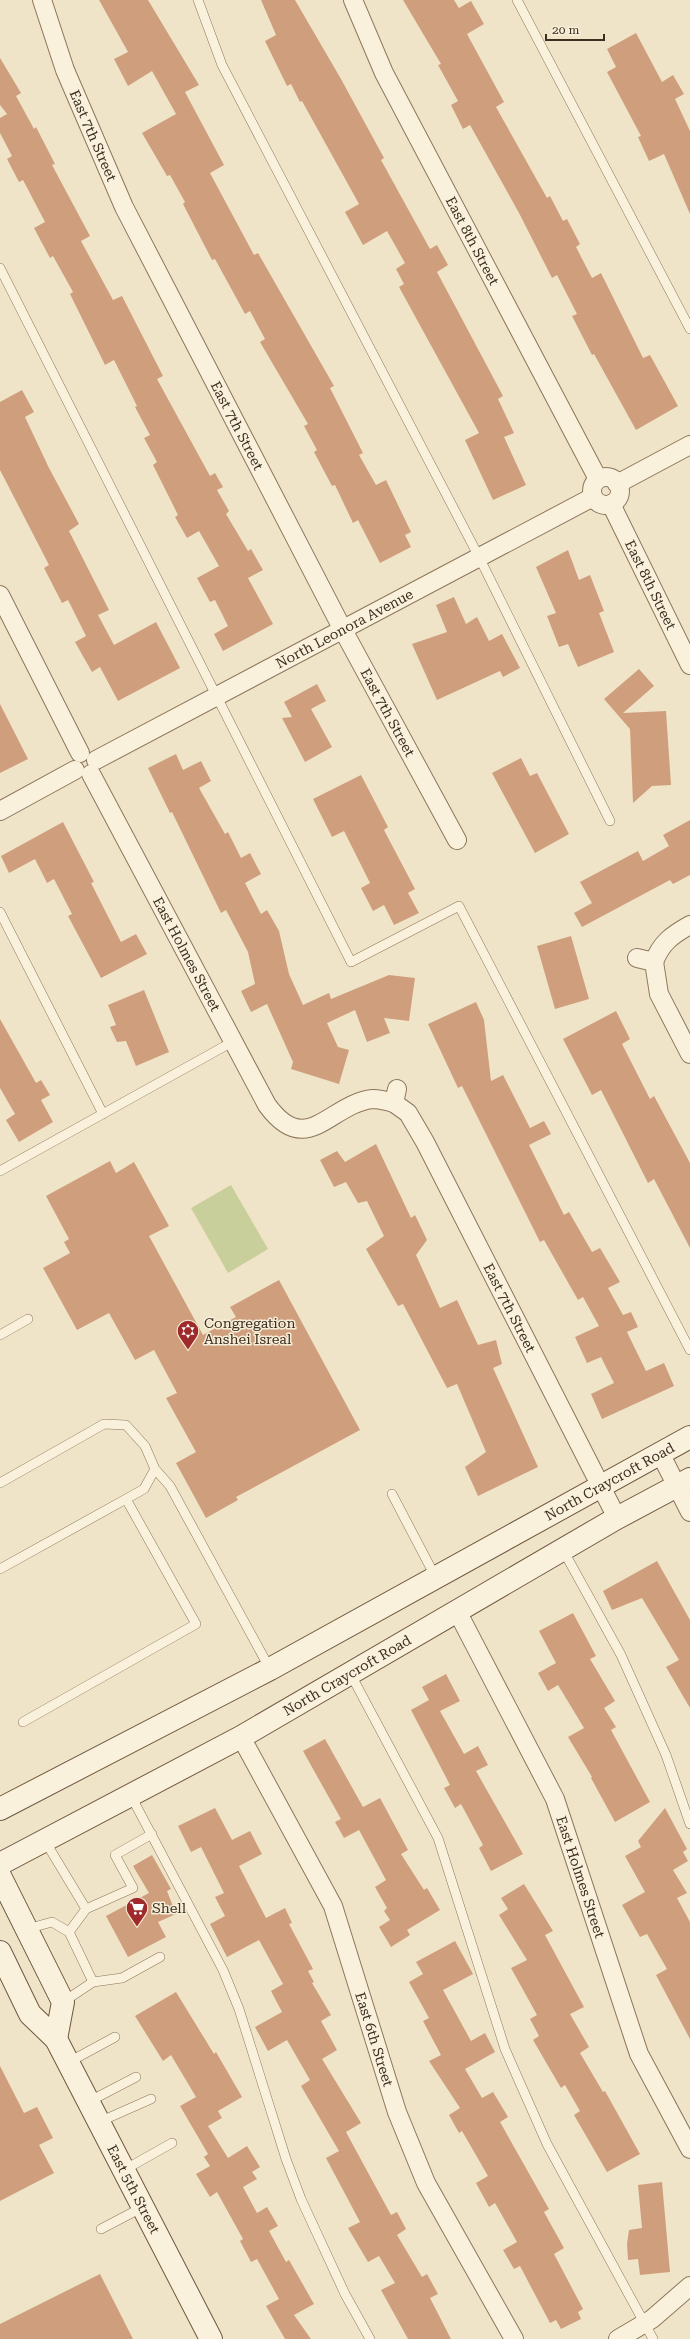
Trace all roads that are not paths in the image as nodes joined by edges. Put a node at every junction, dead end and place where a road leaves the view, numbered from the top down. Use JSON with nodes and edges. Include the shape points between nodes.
{"nodes":[{"id":1,"x":42,"y":0,"type":"edge"},
{"id":2,"x":198,"y":0,"type":"edge"},
{"id":3,"x":353,"y":0,"type":"edge"},
{"id":4,"x":517,"y":0,"type":"edge"},
{"id":5,"x":0,"y":268,"type":"edge"},
{"id":6,"x":690,"y":329,"type":"edge"},
{"id":7,"x":690,"y":445,"type":"edge"},
{"id":8,"x":598,"y":480,"type":"junction"},
{"id":9,"x":617,"y":484,"type":"junction"},
{"id":10,"x":593,"y":497,"type":"junction"},
{"id":11,"x":610,"y":504,"type":"junction"},
{"id":12,"x":479,"y":557,"type":"junction"},
{"id":13,"x":0,"y":595,"type":"edge"},
{"id":14,"x":343,"y":630,"type":"junction"},
{"id":15,"x":690,"y":665,"type":"edge"},
{"id":16,"x":216,"y":697,"type":"junction"},
{"id":17,"x":85,"y":764,"type":"junction"},
{"id":18,"x":0,"y":811,"type":"edge"},
{"id":19,"x":610,"y":821,"type":"dead end"},
{"id":20,"x":457,"y":840,"type":"dead end"},
{"id":21,"x":0,"y":912,"type":"edge"},
{"id":22,"x":690,"y":925,"type":"edge"},
{"id":23,"x":234,"y":1041,"type":"junction"},
{"id":24,"x":690,"y":1054,"type":"edge"},
{"id":25,"x":396,"y":1096,"type":"joint"},
{"id":26,"x":103,"y":1114,"type":"junction"},
{"id":27,"x":0,"y":1171,"type":"edge"},
{"id":28,"x":28,"y":1319,"type":"dead end"},
{"id":29,"x":0,"y":1335,"type":"edge"},
{"id":30,"x":690,"y":1350,"type":"edge"},
{"id":31,"x":690,"y":1437,"type":"edge"},
{"id":32,"x":660,"y":1454,"type":"junction"},
{"id":33,"x":155,"y":1469,"type":"junction"},
{"id":34,"x":0,"y":1483,"type":"edge"},
{"id":35,"x":683,"y":1483,"type":"edge"},
{"id":36,"x":601,"y":1486,"type":"junction"},
{"id":37,"x":392,"y":1494,"type":"dead end"},
{"id":38,"x":126,"y":1499,"type":"junction"},
{"id":39,"x":690,"y":1512,"type":"edge"},
{"id":40,"x":617,"y":1518,"type":"junction"},
{"id":41,"x":563,"y":1550,"type":"junction"},
{"id":42,"x":0,"y":1569,"type":"edge"},
{"id":43,"x":436,"y":1578,"type":"junction"},
{"id":44,"x":457,"y":1611,"type":"junction"},
{"id":45,"x":270,"y":1669,"type":"junction"},
{"id":46,"x":350,"y":1673,"type":"junction"},
{"id":47,"x":24,"y":1722,"type":"dead end"},
{"id":48,"x":241,"y":1737,"type":"junction"},
{"id":49,"x":131,"y":1796,"type":"junction"},
{"id":50,"x":0,"y":1809,"type":"edge"},
{"id":51,"x":690,"y":1824,"type":"edge"},
{"id":52,"x":152,"y":1834,"type":"junction"},
{"id":53,"x":45,"y":1841,"type":"junction"},
{"id":54,"x":0,"y":1864,"type":"edge"},
{"id":55,"x":0,"y":1876,"type":"edge"},
{"id":56,"x":86,"y":1909,"type":"junction"},
{"id":57,"x":26,"y":1929,"type":"junction"},
{"id":58,"x":69,"y":1932,"type":"junction"},
{"id":59,"x":0,"y":1952,"type":"edge"},
{"id":60,"x":160,"y":1957,"type":"dead end"},
{"id":61,"x":93,"y":1982,"type":"junction"},
{"id":62,"x":63,"y":2002,"type":"junction"},
{"id":63,"x":115,"y":2037,"type":"dead end"},
{"id":64,"x":56,"y":2039,"type":"junction"},
{"id":65,"x":69,"y":2062,"type":"junction"},
{"id":66,"x":136,"y":2077,"type":"dead end"},
{"id":67,"x":151,"y":2099,"type":"dead end"},
{"id":68,"x":88,"y":2102,"type":"junction"},
{"id":69,"x":99,"y":2122,"type":"junction"},
{"id":70,"x":172,"y":2143,"type":"dead end"},
{"id":71,"x":690,"y":2149,"type":"edge"},
{"id":72,"x":124,"y":2170,"type":"junction"},
{"id":73,"x":143,"y":2207,"type":"junction"},
{"id":74,"x":101,"y":2229,"type":"dead end"},
{"id":75,"x":690,"y":2286,"type":"edge"},
{"id":76,"x":644,"y":2324,"type":"junction"},
{"id":77,"x":211,"y":2339,"type":"edge"},
{"id":78,"x":370,"y":2339,"type":"edge"},
{"id":79,"x":514,"y":2339,"type":"edge"},
{"id":80,"x":618,"y":2339,"type":"edge"},
{"id":81,"x":653,"y":2339,"type":"edge"}],
"edges":[{"from":1,"to":14,"type":"street","name":"East 7th Street","via":[[65,70],[124,207]]},
{"from":2,"to":12,"type":"lane","via":[[222,65]]},
{"from":3,"to":8,"type":"street","name":"East 8th Street","via":[[384,73]]},
{"from":4,"to":6,"type":"lane"},
{"from":5,"to":16,"type":"lane"},
{"from":7,"to":9,"type":"street"},
{"from":8,"to":9,"type":"street","via":[[609,478]]},
{"from":8,"to":10,"type":"street","via":[[592,490]]},
{"from":9,"to":11,"type":"street","via":[[619,495]]},
{"from":10,"to":11,"type":"street","via":[[602,505]]},
{"from":10,"to":12,"type":"street","name":"North Leonora Avenue"},
{"from":11,"to":15,"type":"street","name":"East 8th Street"},
{"from":12,"to":14,"type":"street","name":"North Leonora Avenue"},
{"from":12,"to":19,"type":"lane"},
{"from":13,"to":17,"type":"street","name":"East Holmes Street"},
{"from":14,"to":16,"type":"street","name":"North Leonora Avenue"},
{"from":14,"to":20,"type":"street","name":"East 7th Street"},
{"from":16,"to":17,"type":"street","name":"North Leonora Avenue"},
{"from":16,"to":30,"type":"lane","via":[[351,962],[460,906]]},
{"from":17,"to":18,"type":"street","name":"North Leonora Avenue"},
{"from":17,"to":23,"type":"street","name":"East Holmes Street"},
{"from":21,"to":26,"type":"lane"},
{"from":22,"to":24,"type":"street","via":[[674,933],[646,960],[659,994]]},
{"from":23,"to":25,"type":"street","name":"East Holmes Street","via":[[267,1105],[277,1119],[290,1127],[312,1128],[357,1104],[371,1099]]},
{"from":23,"to":26,"type":"lane"},
{"from":25,"to":36,"type":"street","name":"East 7th Street","via":[[425,1142]]},
{"from":26,"to":27,"type":"lane"},
{"from":28,"to":29,"type":"lane"},
{"from":31,"to":32,"type":"main road","name":"North Craycroft Road"},
{"from":32,"to":35,"type":"street"},
{"from":32,"to":36,"type":"main road","name":"North Craycroft Road"},
{"from":33,"to":34,"type":"lane","via":[[145,1446],[126,1425],[104,1424]]},
{"from":33,"to":38,"type":"lane","via":[[144,1489]]},
{"from":33,"to":45,"type":"lane","via":[[170,1486]]},
{"from":35,"to":39,"type":"street"},
{"from":35,"to":40,"type":"main road","name":"North Craycroft Road"},
{"from":36,"to":40,"type":"street","name":"East 7th Street"},
{"from":36,"to":43,"type":"main road","name":"North Craycroft Road"},
{"from":37,"to":43,"type":"lane"},
{"from":38,"to":42,"type":"lane"},
{"from":38,"to":47,"type":"lane","via":[[196,1624]]},
{"from":40,"to":41,"type":"main road","name":"North Craycroft Road"},
{"from":41,"to":44,"type":"main road","name":"North Craycroft Road"},
{"from":41,"to":51,"type":"lane","via":[[621,1655],[666,1755]]},
{"from":43,"to":45,"type":"main road","name":"North Craycroft Road"},
{"from":44,"to":46,"type":"main road","name":"North Craycroft Road"},
{"from":44,"to":71,"type":"street","name":"East Holmes Street","via":[[555,1799],[639,2054]]},
{"from":45,"to":50,"type":"main road","name":"North Craycroft Road"},
{"from":46,"to":48,"type":"main road","name":"North Craycroft Road"},
{"from":46,"to":76,"type":"lane","via":[[438,1838],[505,2049],[547,2144]]},
{"from":48,"to":49,"type":"main road","name":"North Craycroft Road"},
{"from":48,"to":79,"type":"street","name":"East 6th Street","via":[[333,1906],[397,2112],[426,2183]]},
{"from":49,"to":52,"type":"lane"},
{"from":49,"to":53,"type":"main road","name":"North Craycroft Road"},
{"from":52,"to":56,"type":"lane","via":[[115,1855],[133,1888]]},
{"from":52,"to":78,"type":"lane","via":[[223,1970],[240,2009],[300,2199],[345,2294]]},
{"from":53,"to":54,"type":"main road","name":"North Craycroft Road"},
{"from":53,"to":56,"type":"lane"},
{"from":55,"to":57,"type":"main road"},
{"from":56,"to":58,"type":"lane"},
{"from":57,"to":58,"type":"lane","via":[[52,1922]]},
{"from":57,"to":62,"type":"main road"},
{"from":58,"to":61,"type":"lane"},
{"from":59,"to":64,"type":"main road","name":"East 5th Street","via":[[30,2014]]},
{"from":60,"to":61,"type":"lane","via":[[122,1978]]},
{"from":61,"to":62,"type":"lane"},
{"from":62,"to":64,"type":"main road"},
{"from":63,"to":65,"type":"lane"},
{"from":64,"to":65,"type":"main road","name":"East 5th Street"},
{"from":65,"to":68,"type":"main road","name":"East 5th Street"},
{"from":66,"to":68,"type":"lane"},
{"from":67,"to":69,"type":"lane"},
{"from":68,"to":69,"type":"main road","name":"East 5th Street"},
{"from":69,"to":72,"type":"main road","name":"East 5th Street"},
{"from":70,"to":72,"type":"lane"},
{"from":72,"to":73,"type":"main road","name":"East 5th Street"},
{"from":73,"to":74,"type":"lane"},
{"from":73,"to":77,"type":"main road","name":"East 5th Street"},
{"from":75,"to":76,"type":"street"},
{"from":76,"to":80,"type":"street"},
{"from":76,"to":81,"type":"lane"}]}
